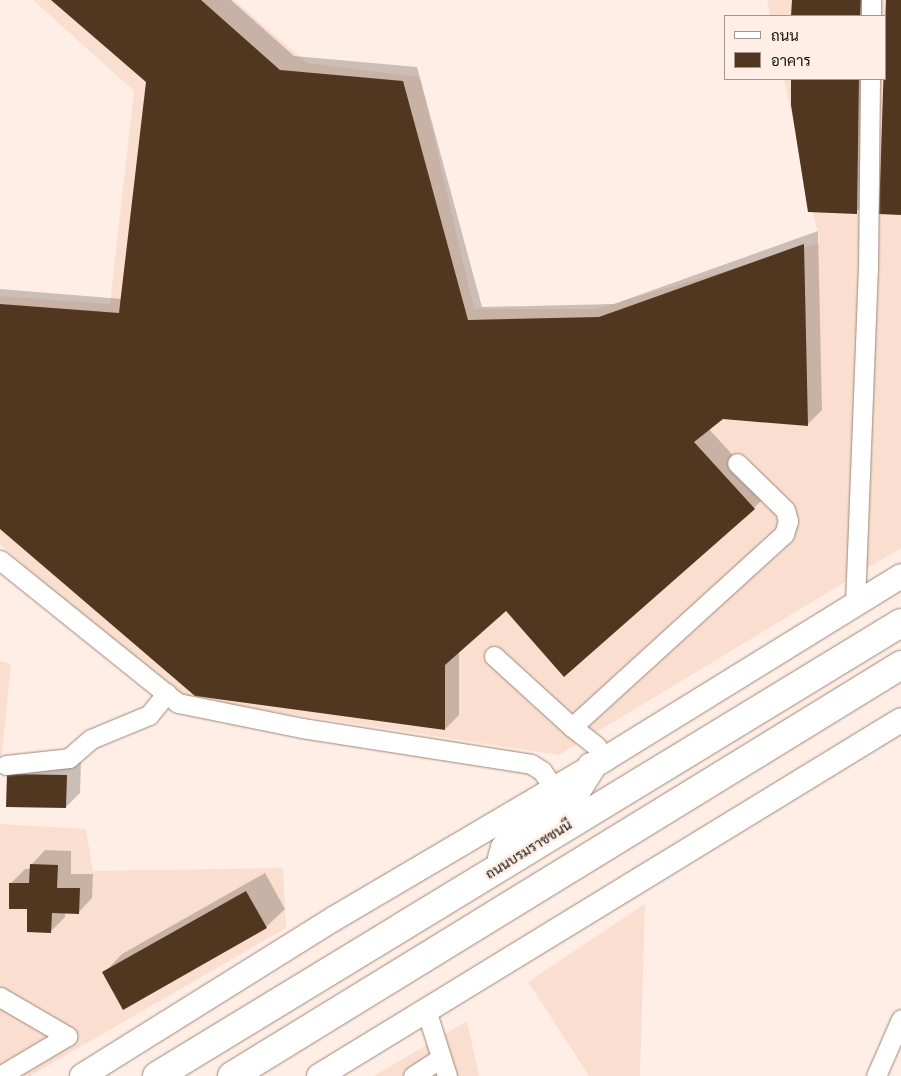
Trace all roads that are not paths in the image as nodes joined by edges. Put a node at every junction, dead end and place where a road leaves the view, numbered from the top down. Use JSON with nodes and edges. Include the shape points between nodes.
{"nodes":[{"id":1,"x":871,"y":0,"type":"edge"},
{"id":2,"x":871,"y":15,"type":"edge"},
{"id":3,"x":870,"y":80,"type":"edge"},
{"id":4,"x":737,"y":463,"type":"dead end"},
{"id":5,"x":0,"y":560,"type":"edge"},
{"id":6,"x":901,"y":576,"type":"edge"},
{"id":7,"x":855,"y":604,"type":"junction"},
{"id":8,"x":901,"y":623,"type":"edge"},
{"id":9,"x":494,"y":656,"type":"dead end"},
{"id":10,"x":901,"y":665,"type":"edge"},
{"id":11,"x":167,"y":693,"type":"junction"},
{"id":12,"x":900,"y":722,"type":"edge"},
{"id":13,"x":572,"y":727,"type":"junction"},
{"id":14,"x":598,"y":763,"type":"junction"},
{"id":15,"x":6,"y":765,"type":"dead end"},
{"id":16,"x":554,"y":788,"type":"junction"},
{"id":17,"x":501,"y":867,"type":"junction"},
{"id":18,"x":0,"y":997,"type":"edge"},
{"id":19,"x":426,"y":1010,"type":"junction"},
{"id":20,"x":901,"y":1019,"type":"edge"},
{"id":21,"x":441,"y":1058,"type":"junction"},
{"id":22,"x":325,"y":1074,"type":"edge"},
{"id":23,"x":0,"y":1076,"type":"edge"},
{"id":24,"x":82,"y":1076,"type":"edge"},
{"id":25,"x":157,"y":1076,"type":"edge"},
{"id":26,"x":232,"y":1076,"type":"edge"},
{"id":27,"x":413,"y":1076,"type":"edge"},
{"id":28,"x":448,"y":1076,"type":"edge"},
{"id":29,"x":876,"y":1076,"type":"edge"}],
"edges":[{"from":1,"to":2,"type":"street"},
{"from":3,"to":7,"type":"street","via":[[868,270]]},
{"from":4,"to":13,"type":"street","via":[[784,510],[788,521],[784,534]]},
{"from":5,"to":11,"type":"street"},
{"from":6,"to":7,"type":"main road"},
{"from":7,"to":14,"type":"main road"},
{"from":8,"to":17,"type":"highway","name":"ถนนบรมราชชนนี"},
{"from":9,"to":13,"type":"street"},
{"from":10,"to":26,"type":"highway"},
{"from":11,"to":15,"type":"street","via":[[149,715],[91,739],[69,758]]},
{"from":11,"to":16,"type":"street","via":[[187,705],[530,764],[542,771]]},
{"from":12,"to":19,"type":"main road"},
{"from":13,"to":14,"type":"street","via":[[596,746]]},
{"from":14,"to":16,"type":"main road"},
{"from":14,"to":17,"type":"highway","via":[[574,793],[505,848]]},
{"from":16,"to":24,"type":"main road","via":[[335,918]]},
{"from":17,"to":25,"type":"highway","name":"ถนนบรมราชชนนี"},
{"from":18,"to":23,"type":"street","via":[[67,1036]]},
{"from":19,"to":21,"type":"street"},
{"from":19,"to":22,"type":"main road"},
{"from":20,"to":29,"type":"street"},
{"from":21,"to":27,"type":"street"},
{"from":21,"to":28,"type":"street"}]}
